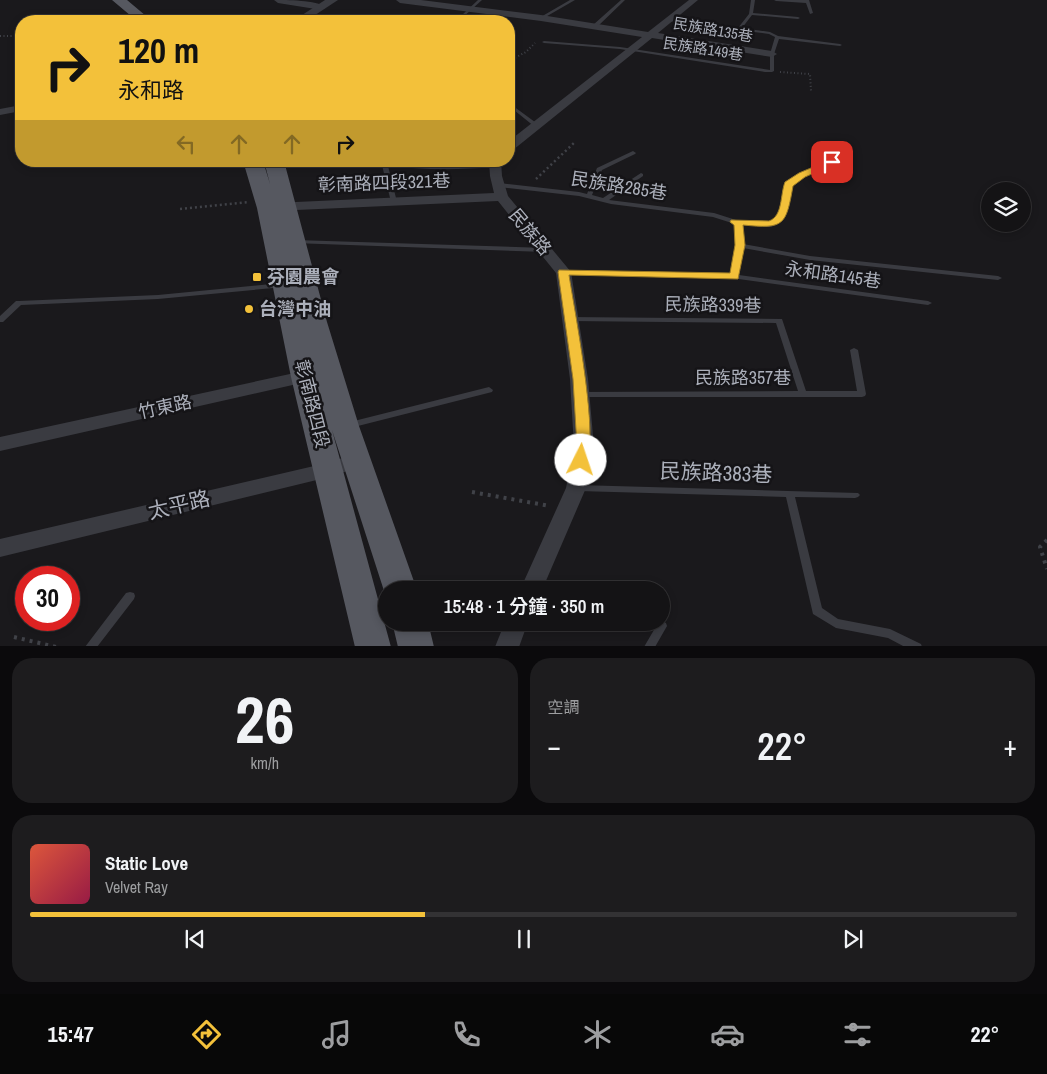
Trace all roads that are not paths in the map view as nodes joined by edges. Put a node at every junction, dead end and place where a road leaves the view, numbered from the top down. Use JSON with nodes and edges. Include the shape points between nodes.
{"nodes":[{"id":1,"x":104,"y":0,"type":"edge"},
{"id":2,"x":119,"y":0,"type":"edge"},
{"id":3,"x":278,"y":0,"type":"edge"},
{"id":4,"x":333,"y":0,"type":"edge"},
{"id":5,"x":406,"y":0,"type":"edge"},
{"id":6,"x":480,"y":0,"type":"edge"},
{"id":7,"x":573,"y":0,"type":"edge"},
{"id":8,"x":623,"y":0,"type":"edge"},
{"id":9,"x":694,"y":0,"type":"edge"},
{"id":10,"x":752,"y":0,"type":"edge"},
{"id":11,"x":776,"y":0,"type":"edge"},
{"id":12,"x":807,"y":1,"type":"edge"},
{"id":13,"x":322,"y":7,"type":"junction"},
{"id":14,"x":471,"y":10,"type":"junction"},
{"id":15,"x":811,"y":13,"type":"dead end"},
{"id":16,"x":752,"y":14,"type":"junction"},
{"id":17,"x":121,"y":15,"type":"edge"},
{"id":18,"x":138,"y":15,"type":"edge"},
{"id":19,"x":309,"y":15,"type":"edge"},
{"id":20,"x":465,"y":15,"type":"edge"},
{"id":21,"x":515,"y":15,"type":"edge"},
{"id":22,"x":515,"y":15,"type":"edge"},
{"id":23,"x":541,"y":18,"type":"junction"},
{"id":24,"x":798,"y":18,"type":"dead end"},
{"id":25,"x":669,"y":20,"type":"junction"},
{"id":26,"x":595,"y":26,"type":"junction"},
{"id":27,"x":740,"y":29,"type":"junction"},
{"id":28,"x":650,"y":34,"type":"junction"},
{"id":29,"x":778,"y":37,"type":"junction"},
{"id":30,"x":544,"y":42,"type":"dead end"},
{"id":31,"x":840,"y":45,"type":"dead end"},
{"id":32,"x":631,"y":51,"type":"junction"},
{"id":33,"x":772,"y":54,"type":"junction"},
{"id":34,"x":15,"y":109,"type":"edge"},
{"id":35,"x":515,"y":109,"type":"edge"},
{"id":36,"x":0,"y":112,"type":"edge"},
{"id":37,"x":537,"y":126,"type":"junction"},
{"id":38,"x":515,"y":140,"type":"edge"},
{"id":39,"x":633,"y":153,"type":"dead end"},
{"id":40,"x":832,"y":162,"type":"dead end"},
{"id":41,"x":256,"y":167,"type":"edge"},
{"id":42,"x":274,"y":167,"type":"edge"},
{"id":43,"x":385,"y":167,"type":"edge"},
{"id":44,"x":425,"y":167,"type":"edge"},
{"id":45,"x":462,"y":167,"type":"edge"},
{"id":46,"x":496,"y":167,"type":"edge"},
{"id":47,"x":641,"y":175,"type":"dead end"},
{"id":48,"x":500,"y":191,"type":"junction"},
{"id":49,"x":589,"y":196,"type":"junction"},
{"id":50,"x":604,"y":200,"type":"junction"},
{"id":51,"x":394,"y":202,"type":"junction"},
{"id":52,"x":272,"y":205,"type":"junction"},
{"id":53,"x":735,"y":222,"type":"junction"},
{"id":54,"x":294,"y":242,"type":"junction"},
{"id":55,"x":740,"y":245,"type":"junction"},
{"id":56,"x":546,"y":250,"type":"junction"},
{"id":57,"x":563,"y":272,"type":"junction"},
{"id":58,"x":734,"y":277,"type":"junction"},
{"id":59,"x":998,"y":278,"type":"dead end"},
{"id":60,"x":294,"y":283,"type":"junction"},
{"id":61,"x":928,"y":302,"type":"dead end"},
{"id":62,"x":570,"y":319,"type":"junction"},
{"id":63,"x":0,"y":320,"type":"edge"},
{"id":64,"x":854,"y":350,"type":"dead end"},
{"id":65,"x":331,"y":372,"type":"junction"},
{"id":66,"x":304,"y":377,"type":"junction"},
{"id":67,"x":489,"y":390,"type":"dead end"},
{"id":68,"x":580,"y":394,"type":"junction"},
{"id":69,"x":803,"y":394,"type":"junction"},
{"id":70,"x":346,"y":426,"type":"junction"},
{"id":71,"x":0,"y":444,"type":"edge"},
{"id":72,"x":358,"y":460,"type":"junction"},
{"id":73,"x":329,"y":470,"type":"junction"},
{"id":74,"x":576,"y":488,"type":"junction"},
{"id":75,"x":790,"y":494,"type":"junction"},
{"id":76,"x":856,"y":495,"type":"dead end"},
{"id":77,"x":0,"y":548,"type":"edge"},
{"id":78,"x":397,"y":581,"type":"edge"},
{"id":79,"x":536,"y":581,"type":"edge"},
{"id":80,"x":130,"y":596,"type":"dead end"},
{"id":81,"x":412,"y":631,"type":"edge"},
{"id":82,"x":513,"y":631,"type":"edge"},
{"id":83,"x":659,"y":631,"type":"edge"},
{"id":84,"x":90,"y":646,"type":"edge"},
{"id":85,"x":373,"y":646,"type":"edge"},
{"id":86,"x":416,"y":646,"type":"edge"},
{"id":87,"x":507,"y":646,"type":"edge"},
{"id":88,"x":649,"y":646,"type":"edge"},
{"id":89,"x":917,"y":646,"type":"edge"}],
"edges":[{"from":1,"to":17,"type":"main road"},
{"from":2,"to":18,"type":"main road"},
{"from":3,"to":13,"type":"street"},
{"from":4,"to":13,"type":"street"},
{"from":5,"to":14,"type":"street","name":"民族路135巷"},
{"from":6,"to":14,"type":"lane"},
{"from":7,"to":23,"type":"lane"},
{"from":8,"to":26,"type":"lane"},
{"from":9,"to":25,"type":"street"},
{"from":10,"to":16,"type":"lane"},
{"from":11,"to":12,"type":"lane"},
{"from":12,"to":15,"type":"lane"},
{"from":13,"to":19,"type":"street"},
{"from":14,"to":20,"type":"lane"},
{"from":14,"to":22,"type":"street","name":"民族路135巷"},
{"from":16,"to":24,"type":"lane"},
{"from":16,"to":27,"type":"lane"},
{"from":21,"to":23,"type":"street","name":"民族路135巷"},
{"from":23,"to":26,"type":"street","name":"民族路135巷"},
{"from":25,"to":27,"type":"lane"},
{"from":25,"to":28,"type":"street"},
{"from":26,"to":28,"type":"street","name":"民族路135巷"},
{"from":27,"to":29,"type":"lane"},
{"from":28,"to":32,"type":"street"},
{"from":28,"to":33,"type":"street","name":"民族路135巷"},
{"from":29,"to":31,"type":"lane"},
{"from":29,"to":33,"type":"lane"},
{"from":30,"to":32,"type":"lane","name":"民族路149巷"},
{"from":32,"to":33,"type":"lane","name":"民族路149巷","via":[[772,71]]},
{"from":32,"to":37,"type":"street"},
{"from":34,"to":36,"type":"street"},
{"from":35,"to":37,"type":"lane"},
{"from":37,"to":38,"type":"street"},
{"from":39,"to":49,"type":"lane","via":[[599,169]]},
{"from":40,"to":53,"type":"lane","name":"民族路285巷","via":[[788,184],[784,210],[776,222]]},
{"from":41,"to":52,"type":"main road","name":"彰南路四段"},
{"from":42,"to":52,"type":"main road","name":"彰南路四段"},
{"from":43,"to":51,"type":"lane"},
{"from":44,"to":45,"type":"lane"},
{"from":46,"to":48,"type":"street"},
{"from":47,"to":50,"type":"lane"},
{"from":48,"to":49,"type":"lane","name":"民族路285巷","via":[[526,188]]},
{"from":48,"to":51,"type":"street","name":"彰南路四段321巷"},
{"from":48,"to":56,"type":"street","name":"民族路"},
{"from":49,"to":50,"type":"lane","name":"民族路285巷"},
{"from":50,"to":53,"type":"lane","name":"民族路285巷","via":[[714,215]]},
{"from":51,"to":52,"type":"street","name":"彰南路四段321巷"},
{"from":52,"to":54,"type":"main road","name":"彰南路四段"},
{"from":52,"to":60,"type":"main road","name":"彰南路四段"},
{"from":53,"to":55,"type":"lane","via":[[738,224]]},
{"from":54,"to":56,"type":"lane"},
{"from":54,"to":60,"type":"main road","name":"彰南路四段"},
{"from":55,"to":58,"type":"lane"},
{"from":55,"to":59,"type":"lane","via":[[810,258]]},
{"from":56,"to":57,"type":"street","name":"民族路"},
{"from":57,"to":58,"type":"lane","name":"永和路145巷"},
{"from":57,"to":62,"type":"street","name":"民族路"},
{"from":58,"to":61,"type":"lane","name":"永和路145巷"},
{"from":60,"to":63,"type":"lane","via":[[158,297],[19,303]]},
{"from":60,"to":65,"type":"main road","name":"彰南路四段"},
{"from":60,"to":66,"type":"main road","name":"彰南路四段"},
{"from":62,"to":68,"type":"street","name":"民族路"},
{"from":62,"to":69,"type":"lane","name":"民族路339巷","via":[[779,322]]},
{"from":64,"to":69,"type":"lane","name":"民族路357巷","via":[[862,394]]},
{"from":65,"to":66,"type":"street","name":"竹東路"},
{"from":65,"to":70,"type":"main road","name":"彰南路四段"},
{"from":66,"to":71,"type":"street","name":"竹東路"},
{"from":66,"to":73,"type":"main road","name":"彰南路四段"},
{"from":67,"to":70,"type":"lane"},
{"from":68,"to":69,"type":"lane","name":"民族路357巷"},
{"from":68,"to":74,"type":"street","name":"民族路","via":[[584,447]]},
{"from":70,"to":72,"type":"main road","name":"彰南路四段"},
{"from":72,"to":73,"type":"street","name":"太平路"},
{"from":72,"to":78,"type":"main road","name":"彰南路四段"},
{"from":73,"to":77,"type":"street","name":"太平路"},
{"from":73,"to":85,"type":"main road","name":"彰南路四段"},
{"from":74,"to":75,"type":"lane","name":"民族路383巷"},
{"from":74,"to":79,"type":"street","name":"民族路"},
{"from":75,"to":76,"type":"lane","name":"民族路383巷"},
{"from":75,"to":89,"type":"lane","via":[[817,611],[836,624],[890,634]]},
{"from":80,"to":84,"type":"lane"},
{"from":81,"to":86,"type":"main road"},
{"from":82,"to":87,"type":"street"},
{"from":83,"to":88,"type":"lane"}]}
